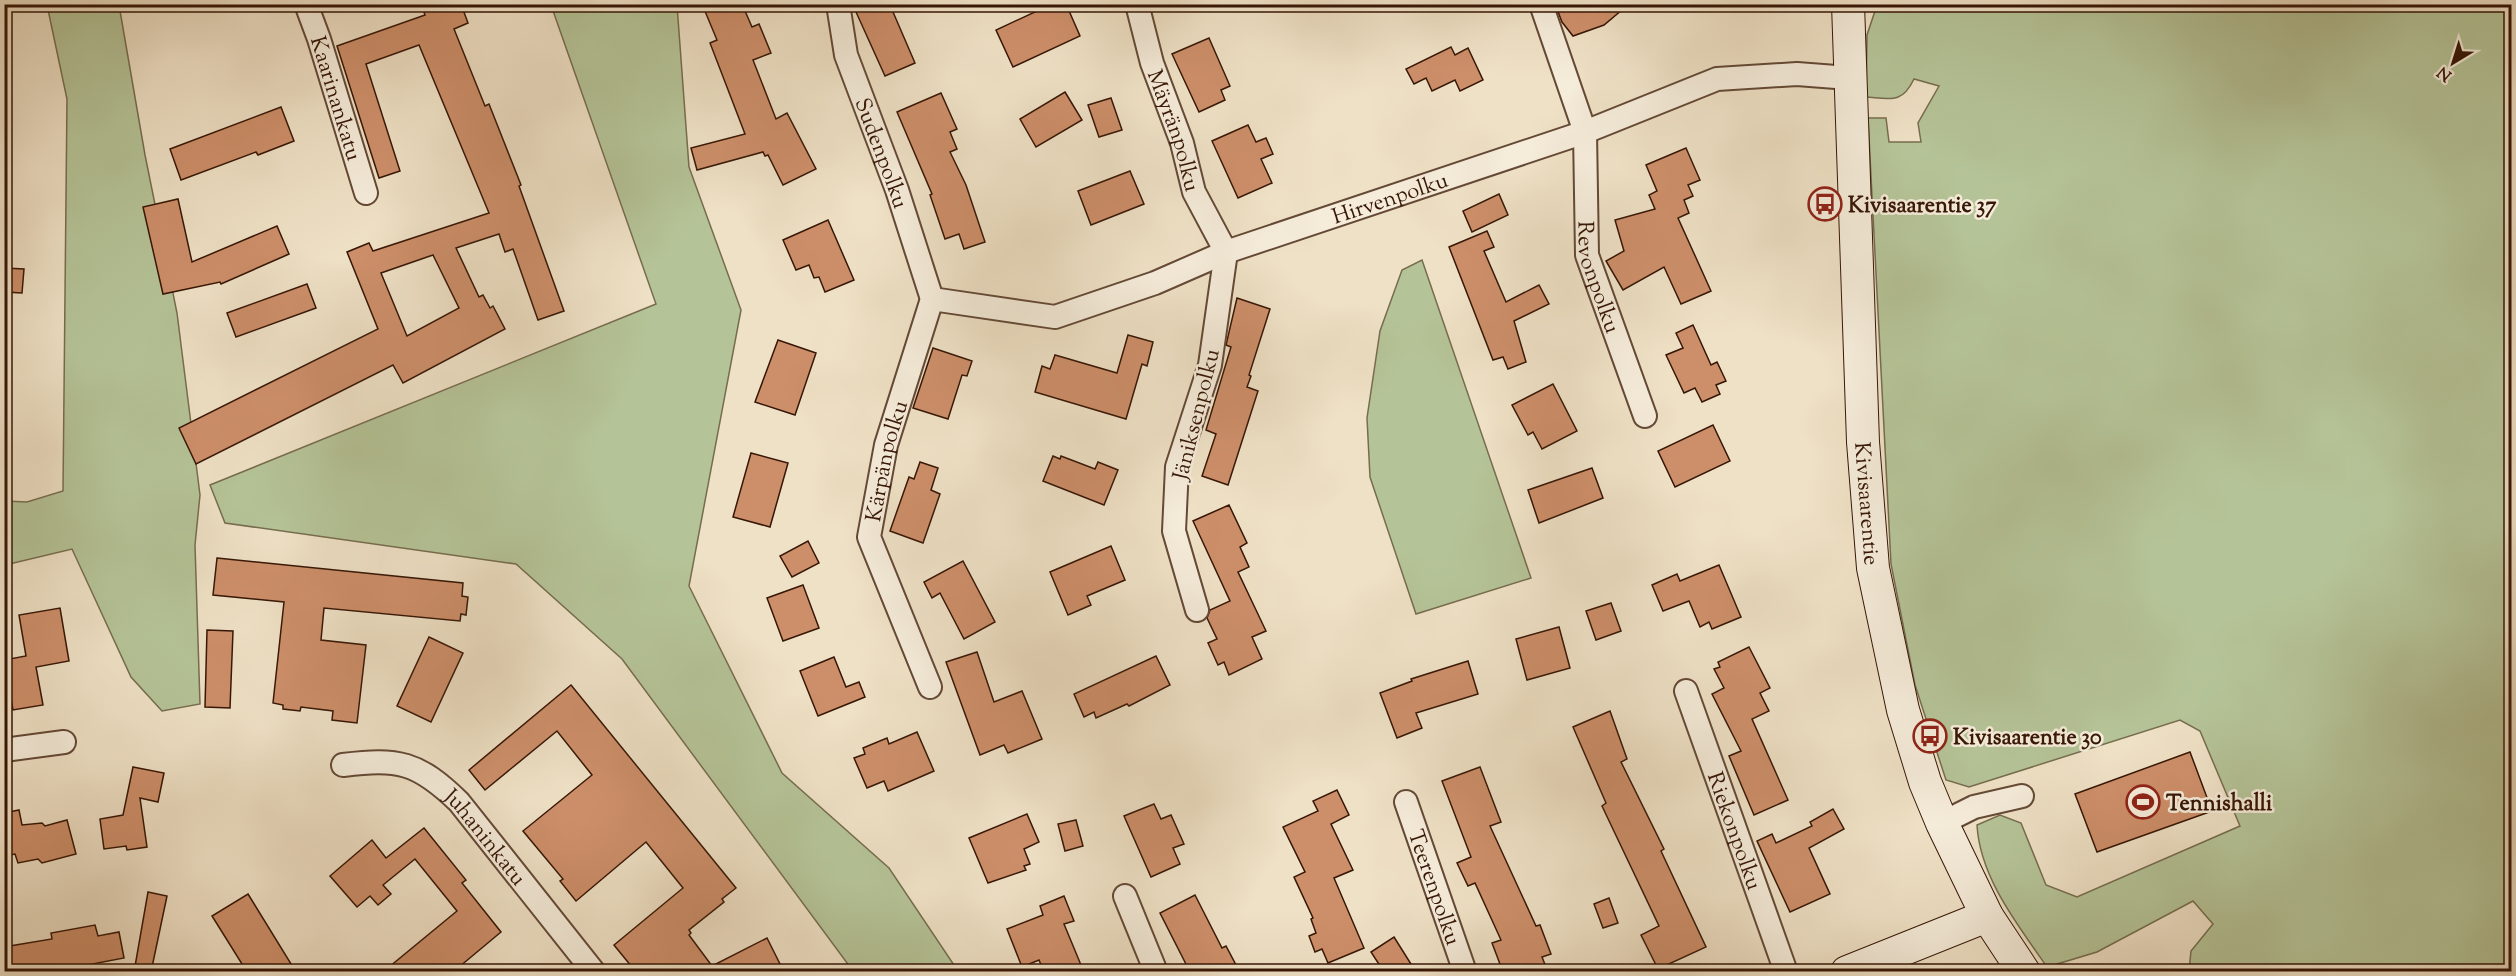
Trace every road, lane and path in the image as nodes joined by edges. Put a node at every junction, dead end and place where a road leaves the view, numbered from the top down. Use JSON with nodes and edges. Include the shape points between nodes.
{"nodes":[{"id":1,"x":306,"y":4,"type":"edge"},
{"id":2,"x":838,"y":4,"type":"edge"},
{"id":3,"x":1137,"y":4,"type":"edge"},
{"id":4,"x":1541,"y":4,"type":"edge"},
{"id":5,"x":1848,"y":4,"type":"edge"},
{"id":6,"x":1849,"y":78,"type":"junction"},
{"id":7,"x":1585,"y":132,"type":"junction"},
{"id":8,"x":366,"y":193,"type":"dead end"},
{"id":9,"x":1226,"y":252,"type":"junction"},
{"id":10,"x":932,"y":299,"type":"junction"},
{"id":11,"x":1645,"y":416,"type":"dead end"},
{"id":12,"x":1197,"y":610,"type":"dead end"},
{"id":13,"x":930,"y":687,"type":"dead end"},
{"id":14,"x":1686,"y":691,"type":"dead end"},
{"id":15,"x":64,"y":742,"type":"dead end"},
{"id":16,"x":4,"y":750,"type":"edge"},
{"id":17,"x":343,"y":765,"type":"dead end"},
{"id":18,"x":2022,"y":796,"type":"dead end"},
{"id":19,"x":1406,"y":802,"type":"dead end"},
{"id":20,"x":1942,"y":823,"type":"junction"},
{"id":21,"x":1125,"y":896,"type":"dead end"},
{"id":22,"x":1987,"y":916,"type":"junction"},
{"id":23,"x":594,"y":972,"type":"edge"},
{"id":24,"x":1155,"y":972,"type":"edge"},
{"id":25,"x":1465,"y":972,"type":"edge"},
{"id":26,"x":1786,"y":972,"type":"edge"},
{"id":27,"x":1846,"y":972,"type":"edge"},
{"id":28,"x":2024,"y":972,"type":"edge"}],
"edges":[{"from":1,"to":8,"type":"street","name":"Kaarinankatu"},
{"from":2,"to":10,"type":"street","name":"Sudenpolku","via":[[846,55],[897,190]]},
{"from":3,"to":9,"type":"street","name":"Mäyränpolku","via":[[1194,192]]},
{"from":4,"to":7,"type":"street","name":"Revonpolku"},
{"from":5,"to":6,"type":"street","name":"Kivisaarentie"},
{"from":6,"to":7,"type":"street","name":"Hirvenpolku","via":[[1797,74],[1717,79]]},
{"from":6,"to":20,"type":"street","name":"Kivisaarentie","via":[[1863,442],[1873,568],[1903,710]]},
{"from":7,"to":9,"type":"street","name":"Hirvenpolku"},
{"from":7,"to":11,"type":"street","name":"Revonpolku","via":[[1587,255]]},
{"from":9,"to":10,"type":"street","name":"Hirvenpolku","via":[[1155,283],[1055,317]]},
{"from":9,"to":12,"type":"street","name":"Jäniksenpolku","via":[[1210,365],[1177,467],[1174,531]]},
{"from":10,"to":13,"type":"street","name":"Kärpänpolku","via":[[886,445],[869,537]]},
{"from":14,"to":26,"type":"street","name":"Riekonpolku"},
{"from":15,"to":16,"type":"street"},
{"from":17,"to":23,"type":"street","name":"Juhaninkatu","via":[[383,760],[413,767],[439,782]]},
{"from":18,"to":20,"type":"street","via":[[1974,807]]},
{"from":19,"to":25,"type":"street","name":"Teerenpolku"},
{"from":20,"to":22,"type":"street","name":"Kivisaarentie"},
{"from":21,"to":24,"type":"street"},
{"from":22,"to":27,"type":"street"},
{"from":22,"to":28,"type":"street","name":"Kivisaarentie"}]}
